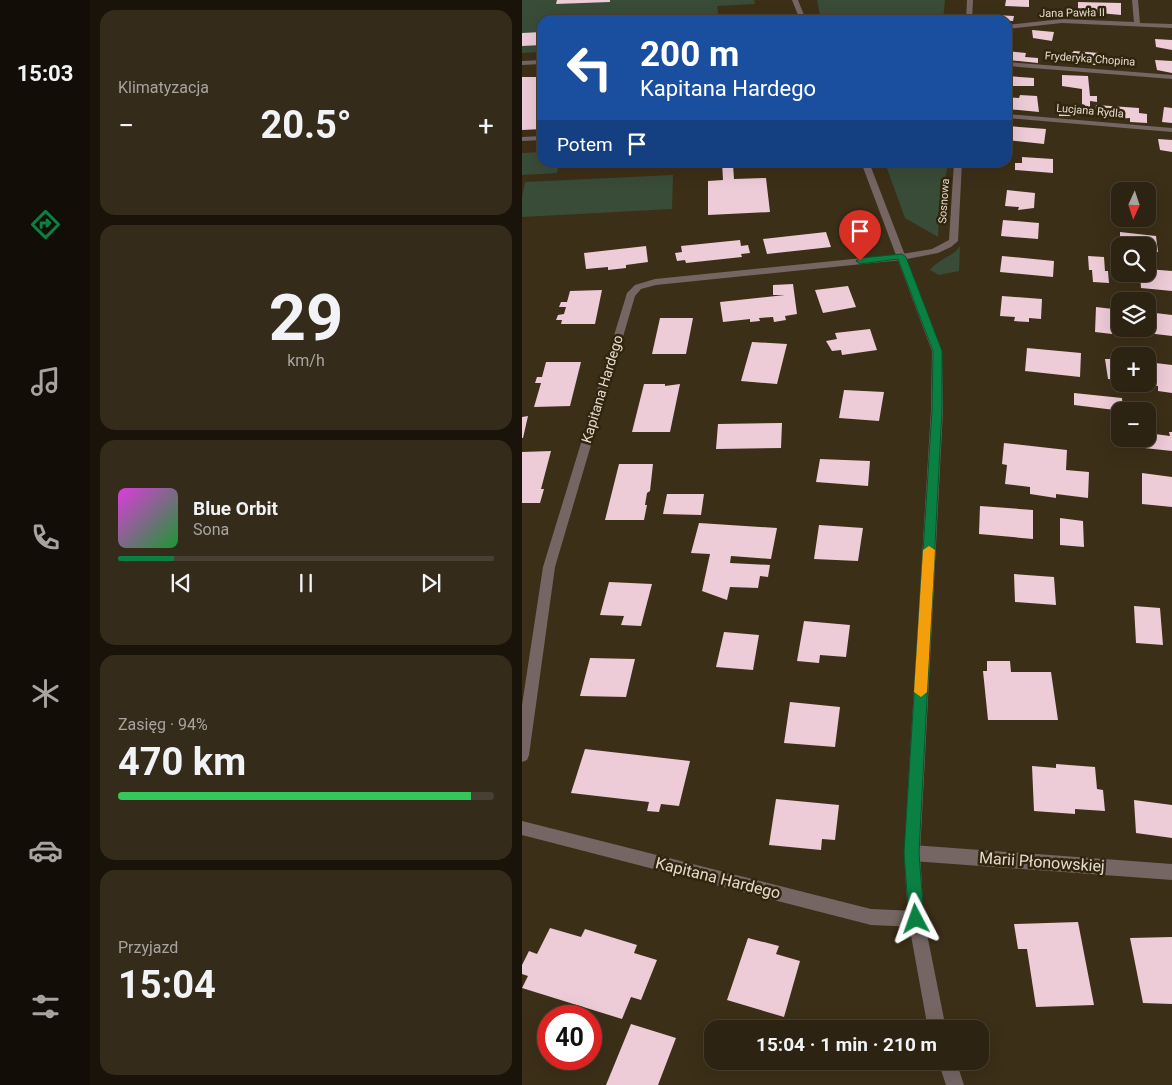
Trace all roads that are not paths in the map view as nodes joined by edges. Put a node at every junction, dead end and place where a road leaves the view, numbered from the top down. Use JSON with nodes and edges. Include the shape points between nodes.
{"nodes":[{"id":1,"x":795,"y":0,"type":"edge"},
{"id":2,"x":970,"y":0,"type":"edge"},
{"id":3,"x":1135,"y":0,"type":"edge"},
{"id":4,"x":801,"y":15,"type":"edge"},
{"id":5,"x":969,"y":15,"type":"edge"},
{"id":6,"x":1137,"y":24,"type":"junction"},
{"id":7,"x":1012,"y":26,"type":"edge"},
{"id":8,"x":1172,"y":26,"type":"edge"},
{"id":9,"x":537,"y":62,"type":"edge"},
{"id":10,"x":522,"y":63,"type":"edge"},
{"id":11,"x":1012,"y":64,"type":"edge"},
{"id":12,"x":1172,"y":77,"type":"edge"},
{"id":13,"x":1012,"y":116,"type":"edge"},
{"id":14,"x":1172,"y":130,"type":"edge"},
{"id":15,"x":537,"y":138,"type":"edge"},
{"id":16,"x":522,"y":139,"type":"edge"},
{"id":17,"x":867,"y":167,"type":"edge"},
{"id":18,"x":958,"y":167,"type":"edge"},
{"id":19,"x":953,"y":241,"type":"joint"},
{"id":20,"x":902,"y":257,"type":"junction"},
{"id":21,"x":522,"y":755,"type":"edge"},
{"id":22,"x":522,"y":828,"type":"edge"},
{"id":23,"x":912,"y":853,"type":"junction"},
{"id":24,"x":1172,"y":872,"type":"edge"},
{"id":25,"x":916,"y":919,"type":"junction"},
{"id":26,"x":935,"y":1020,"type":"edge"},
{"id":27,"x":951,"y":1070,"type":"edge"},
{"id":28,"x":955,"y":1085,"type":"edge"}],
"edges":[{"from":1,"to":4,"type":"street"},
{"from":2,"to":5,"type":"street"},
{"from":3,"to":6,"type":"street"},
{"from":6,"to":7,"type":"street","name":"Jana Pawła II","via":[[1062,21]]},
{"from":6,"to":8,"type":"street","name":"Jana Pawła II"},
{"from":9,"to":10,"type":"street"},
{"from":11,"to":12,"type":"street","name":"Fryderyka Chopina"},
{"from":13,"to":14,"type":"street","name":"Lucjana Rydla"},
{"from":15,"to":16,"type":"lane"},
{"from":17,"to":20,"type":"street"},
{"from":18,"to":19,"type":"street","name":"Sosnowa"},
{"from":19,"to":20,"type":"street","name":"Kapitana Hardego","via":[[946,247],[927,253]]},
{"from":20,"to":21,"type":"street","name":"Kapitana Hardego","via":[[655,282],[638,287],[630,295],[549,566]]},
{"from":20,"to":23,"type":"street","via":[[937,351],[938,367]]},
{"from":22,"to":25,"type":"street","name":"Kapitana Hardego","via":[[871,917]]},
{"from":23,"to":24,"type":"street","name":"Marii Płonowskiej"},
{"from":23,"to":25,"type":"street"},
{"from":25,"to":26,"type":"street"},
{"from":27,"to":28,"type":"street"}]}
